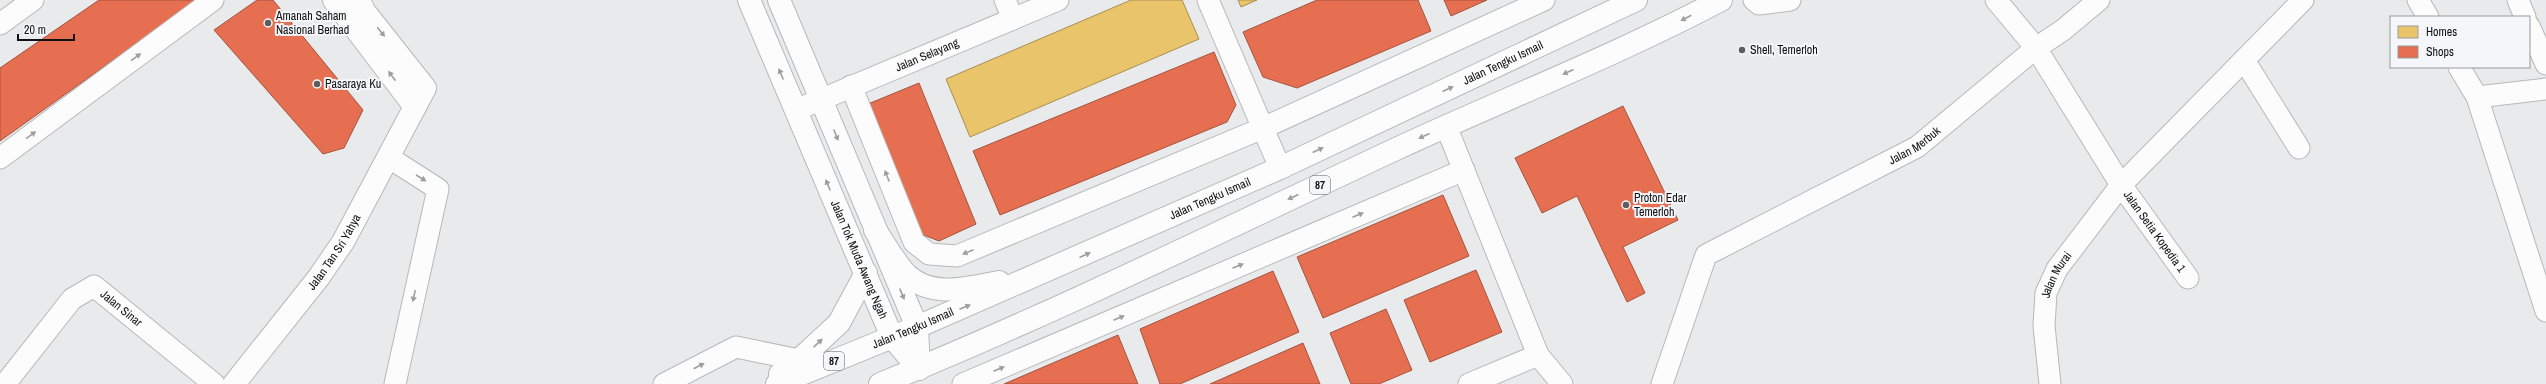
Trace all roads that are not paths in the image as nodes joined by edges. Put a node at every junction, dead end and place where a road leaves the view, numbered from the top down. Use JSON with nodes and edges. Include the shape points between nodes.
{"nodes":[{"id":1,"x":33,"y":0,"type":"edge"},
{"id":2,"x":213,"y":0,"type":"edge"},
{"id":3,"x":334,"y":0,"type":"edge"},
{"id":4,"x":358,"y":0,"type":"edge"},
{"id":5,"x":749,"y":0,"type":"edge"},
{"id":6,"x":779,"y":0,"type":"edge"},
{"id":7,"x":1058,"y":0,"type":"edge"},
{"id":8,"x":1208,"y":0,"type":"edge"},
{"id":9,"x":1544,"y":0,"type":"edge"},
{"id":10,"x":1721,"y":0,"type":"edge"},
{"id":11,"x":1754,"y":0,"type":"edge"},
{"id":12,"x":1790,"y":0,"type":"edge"},
{"id":13,"x":1996,"y":0,"type":"edge"},
{"id":14,"x":2099,"y":0,"type":"edge"},
{"id":15,"x":2303,"y":0,"type":"edge"},
{"id":16,"x":2418,"y":0,"type":"edge"},
{"id":17,"x":2518,"y":0,"type":"edge"},
{"id":18,"x":1632,"y":1,"type":"edge"},
{"id":19,"x":1009,"y":9,"type":"edge"},
{"id":20,"x":2427,"y":16,"type":"edge"},
{"id":21,"x":2525,"y":16,"type":"edge"},
{"id":22,"x":0,"y":24,"type":"edge"},
{"id":23,"x":2530,"y":28,"type":"edge"},
{"id":24,"x":2036,"y":48,"type":"junction"},
{"id":25,"x":2244,"y":60,"type":"junction"},
{"id":26,"x":2546,"y":64,"type":"edge"},
{"id":27,"x":2460,"y":68,"type":"edge"},
{"id":28,"x":851,"y":86,"type":"junction"},
{"id":29,"x":2546,"y":89,"type":"edge"},
{"id":30,"x":2477,"y":97,"type":"junction"},
{"id":31,"x":822,"y":99,"type":"junction"},
{"id":32,"x":415,"y":107,"type":"junction"},
{"id":33,"x":796,"y":110,"type":"junction"},
{"id":34,"x":1446,"y":126,"type":"junction"},
{"id":35,"x":1263,"y":128,"type":"junction"},
{"id":36,"x":2299,"y":148,"type":"dead end"},
{"id":37,"x":388,"y":157,"type":"junction"},
{"id":38,"x":0,"y":158,"type":"edge"},
{"id":39,"x":1280,"y":168,"type":"junction"},
{"id":40,"x":1464,"y":170,"type":"junction"},
{"id":41,"x":2122,"y":184,"type":"junction"},
{"id":42,"x":875,"y":230,"type":"junction"},
{"id":43,"x":1127,"y":236,"type":"junction"},
{"id":44,"x":1142,"y":267,"type":"junction"},
{"id":45,"x":1049,"y":271,"type":"junction"},
{"id":46,"x":866,"y":274,"type":"junction"},
{"id":47,"x":2188,"y":278,"type":"dead end"},
{"id":48,"x":2542,"y":283,"type":"edge"},
{"id":49,"x":2546,"y":311,"type":"edge"},
{"id":50,"x":917,"y":328,"type":"junction"},
{"id":51,"x":892,"y":338,"type":"junction"},
{"id":52,"x":1538,"y":355,"type":"junction"},
{"id":53,"x":799,"y":360,"type":"junction"},
{"id":54,"x":919,"y":368,"type":"junction"},
{"id":55,"x":6,"y":384,"type":"edge"},
{"id":56,"x":214,"y":384,"type":"edge"},
{"id":57,"x":234,"y":384,"type":"edge"},
{"id":58,"x":394,"y":384,"type":"edge"},
{"id":59,"x":664,"y":384,"type":"edge"},
{"id":60,"x":766,"y":384,"type":"edge"},
{"id":61,"x":777,"y":384,"type":"edge"},
{"id":62,"x":880,"y":384,"type":"edge"},
{"id":63,"x":963,"y":384,"type":"edge"},
{"id":64,"x":1469,"y":384,"type":"edge"},
{"id":65,"x":1562,"y":384,"type":"edge"},
{"id":66,"x":1662,"y":384,"type":"edge"},
{"id":67,"x":2050,"y":384,"type":"edge"}],
"edges":[{"from":1,"to":22,"type":"street"},
{"from":38,"to":2,"type":"street","one_way":true},
{"from":32,"to":3,"type":"main road","one_way":true},
{"from":4,"to":32,"type":"main road","name":"Jalan Tan Sri Yahya","one_way":true,"via":[[425,88]]},
{"from":33,"to":5,"type":"main road","name":"Jalan Tok Muda Awang Ngah","one_way":true},
{"from":6,"to":31,"type":"main road"},
{"from":7,"to":19,"type":"street","name":"Jalan Selayang"},
{"from":8,"to":35,"type":"street"},
{"from":9,"to":35,"type":"street"},
{"from":10,"to":34,"type":"main road","number":"87","one_way":true,"via":[[1658,33]]},
{"from":11,"to":12,"type":"street","via":[[1759,4]]},
{"from":13,"to":24,"type":"street","name":"Jalan Setia Kopedia 1"},
{"from":14,"to":24,"type":"street","name":"Jalan Merbuk","via":[[2063,30]]},
{"from":15,"to":25,"type":"street","name":"Jalan Murai"},
{"from":16,"to":20,"type":"street"},
{"from":17,"to":21,"type":"street"},
{"from":39,"to":18,"type":"main road","name":"Jalan Tengku Ismail","number":"87","one_way":true},
{"from":19,"to":28,"type":"street","name":"Jalan Selayang"},
{"from":23,"to":26,"type":"street"},
{"from":24,"to":41,"type":"street","name":"Jalan Setia Kopedia 1"},
{"from":24,"to":66,"type":"street","name":"Jalan Merbuk","via":[[1917,146],[1706,255]]},
{"from":25,"to":36,"type":"street"},
{"from":25,"to":41,"type":"street","name":"Jalan Murai"},
{"from":27,"to":30,"type":"street"},
{"from":28,"to":31,"type":"street","name":"Jalan Selayang"},
{"from":35,"to":28,"type":"street","one_way":true,"via":[[957,256],[929,254],[914,242]]},
{"from":29,"to":30,"type":"street"},
{"from":30,"to":48,"type":"street"},
{"from":31,"to":33,"type":"street","name":"Jalan Selayang"},
{"from":31,"to":42,"type":"main road","one_way":true},
{"from":32,"to":37,"type":"main road","name":"Jalan Tan Sri Yahya"},
{"from":46,"to":33,"type":"main road","name":"Jalan Tok Muda Awang Ngah","one_way":true},
{"from":34,"to":40,"type":"street"},
{"from":34,"to":44,"type":"main road","number":"87","one_way":true},
{"from":35,"to":39,"type":"street"},
{"from":37,"to":57,"type":"main road","name":"Jalan Tan Sri Yahya","via":[[339,248]]},
{"from":37,"to":58,"type":"street","one_way":true,"via":[[438,189]]},
{"from":39,"to":43,"type":"main road","name":"Jalan Tengku Ismail","number":"87"},
{"from":40,"to":52,"type":"street"},
{"from":63,"to":40,"type":"street","one_way":true},
{"from":41,"to":47,"type":"street","name":"Jalan Setia Kopedia 1"},
{"from":41,"to":67,"type":"street","name":"Jalan Murai","via":[[2057,269],[2046,293],[2044,326]]},
{"from":42,"to":45,"type":"main road","via":[[906,273],[922,285],[958,290]]},
{"from":42,"to":50,"type":"main road","one_way":true},
{"from":43,"to":44,"type":"main road"},
{"from":45,"to":43,"type":"main road","name":"Jalan Tengku Ismail","number":"87","one_way":true},
{"from":44,"to":54,"type":"main road","number":"87"},
{"from":50,"to":45,"type":"main road","name":"Jalan Tengku Ismail","number":"87","one_way":true},
{"from":46,"to":51,"type":"main road","name":"Jalan Tok Muda Awang Ngah"},
{"from":53,"to":46,"type":"main road","one_way":true,"via":[[839,323]]},
{"from":48,"to":49,"type":"street"},
{"from":50,"to":51,"type":"main road","name":"Jalan Tengku Ismail","number":"87"},
{"from":50,"to":54,"type":"main road"},
{"from":51,"to":54,"type":"main road","name":"Jalan Tok Muda Awang Ngah"},
{"from":51,"to":61,"type":"main road","name":"Jalan Tengku Ismail","number":"87"},
{"from":52,"to":64,"type":"street"},
{"from":52,"to":65,"type":"street"},
{"from":59,"to":53,"type":"street","one_way":true,"via":[[736,347]]},
{"from":53,"to":60,"type":"main road"},
{"from":54,"to":62,"type":"main road","number":"87"},
{"from":55,"to":56,"type":"street","name":"Jalan Sinar","via":[[72,298],[94,286]]}]}
